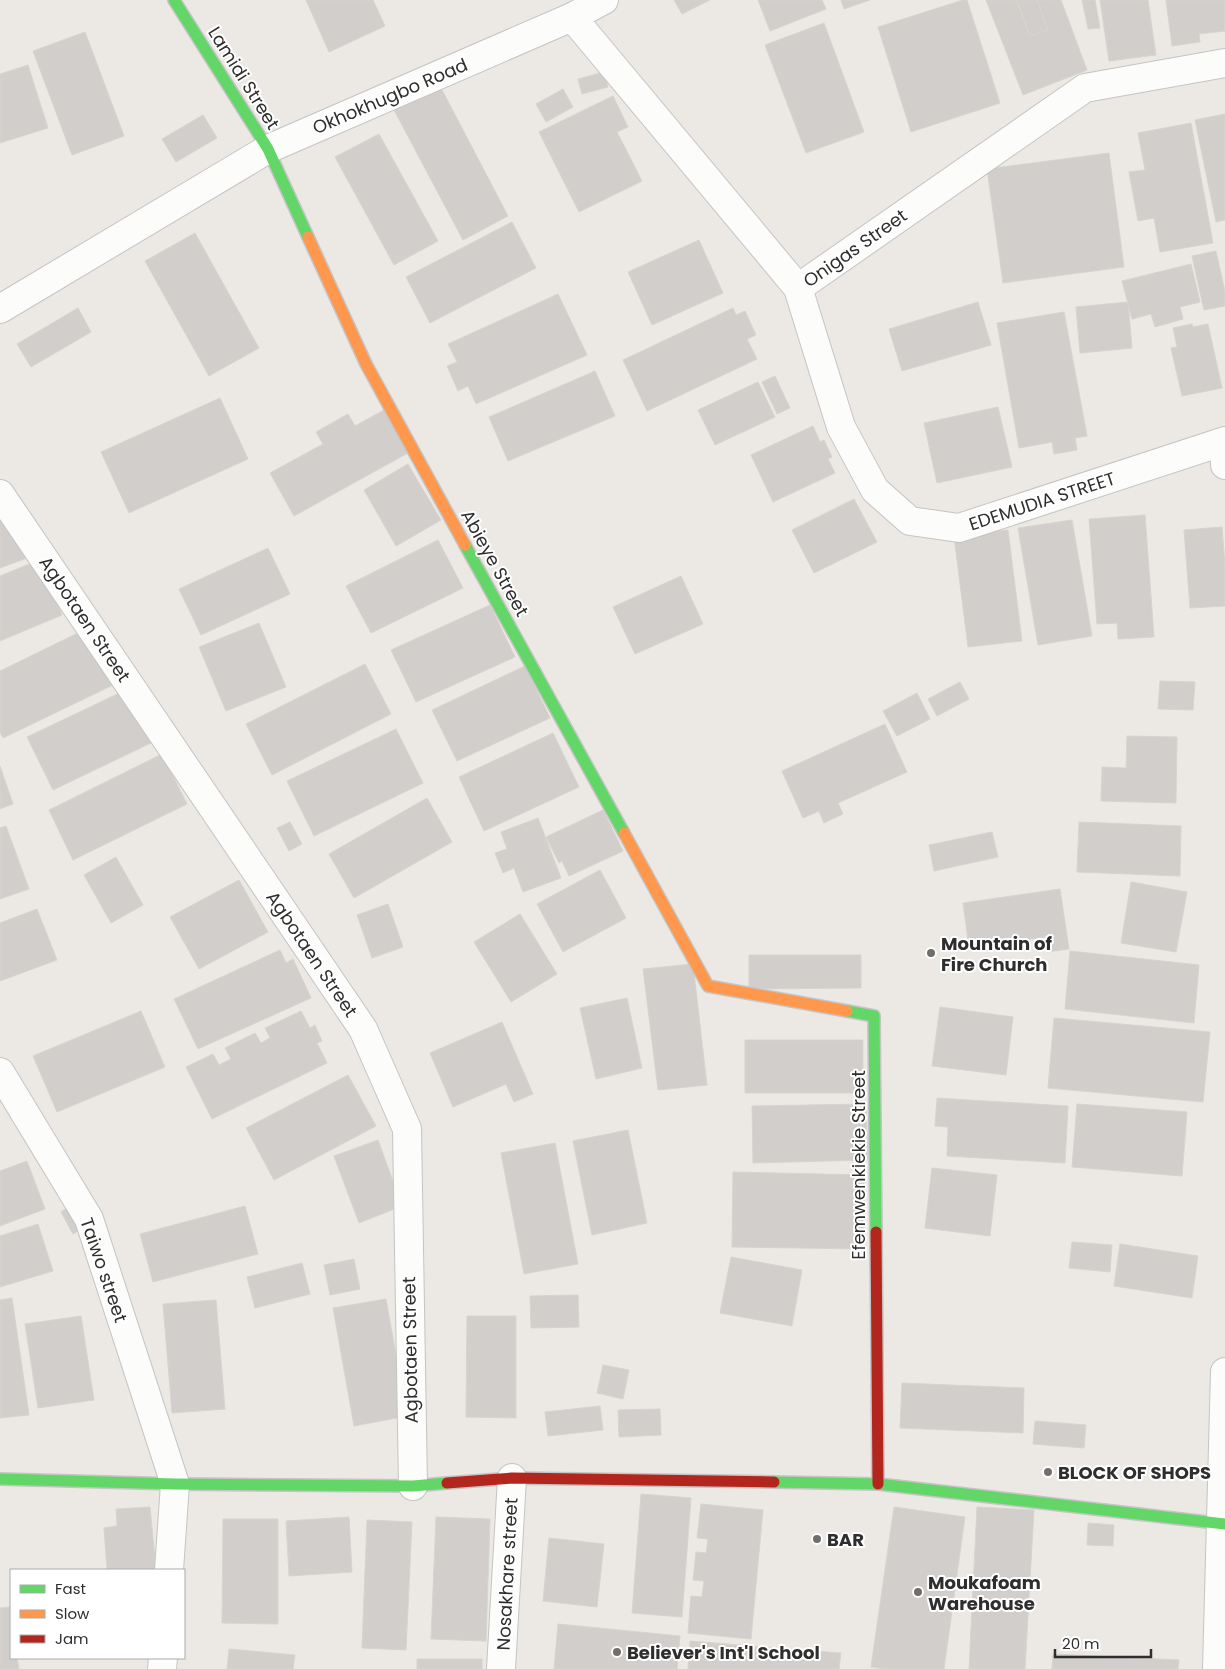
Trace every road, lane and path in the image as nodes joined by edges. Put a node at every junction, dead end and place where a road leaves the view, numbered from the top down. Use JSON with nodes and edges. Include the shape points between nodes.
{"nodes":[{"id":1,"x":174,"y":0,"type":"edge"},
{"id":2,"x":604,"y":0,"type":"edge"},
{"id":3,"x":572,"y":17,"type":"junction"},
{"id":4,"x":1225,"y":63,"type":"edge"},
{"id":5,"x":268,"y":149,"type":"junction"},
{"id":6,"x":798,"y":288,"type":"junction"},
{"id":7,"x":0,"y":308,"type":"edge"},
{"id":8,"x":1225,"y":449,"type":"edge"},
{"id":9,"x":0,"y":494,"type":"edge"},
{"id":10,"x":708,"y":986,"type":"joint"},
{"id":11,"x":0,"y":1072,"type":"edge"},
{"id":12,"x":1225,"y":1372,"type":"edge"},
{"id":13,"x":512,"y":1478,"type":"junction"},
{"id":14,"x":0,"y":1479,"type":"edge"},
{"id":15,"x":175,"y":1484,"type":"junction"},
{"id":16,"x":878,"y":1484,"type":"junction"},
{"id":17,"x":413,"y":1486,"type":"junction"},
{"id":18,"x":1223,"y":1524,"type":"edge"},
{"id":19,"x":169,"y":1569,"type":"edge"},
{"id":20,"x":501,"y":1669,"type":"edge"},
{"id":21,"x":1217,"y":1669,"type":"edge"}],
"edges":[{"from":1,"to":5,"type":"street","name":"Lamidi Street"},
{"from":2,"to":3,"type":"street","name":"Okhokhugbo Road"},
{"from":3,"to":5,"type":"street","name":"Okhokhugbo Road"},
{"from":3,"to":6,"type":"street","name":"Onigas Street"},
{"from":4,"to":6,"type":"street","name":"Onigas Street","via":[[1085,88]]},
{"from":5,"to":7,"type":"street","name":"Okhokhugbo Road"},
{"from":5,"to":10,"type":"street","name":"Abieye Street","via":[[366,364]]},
{"from":6,"to":8,"type":"street","name":"EDEMUDIA STREET","via":[[841,427],[876,490],[910,521],[959,528]]},
{"from":9,"to":17,"type":"street","name":"Agbotaen Street","via":[[363,1028],[407,1129]]},
{"from":10,"to":16,"type":"street","name":"Efemwenkiekie Street","via":[[874,1016]]},
{"from":11,"to":15,"type":"street","name":"Taiwo street","via":[[89,1219]]},
{"from":12,"to":18,"type":"street"},
{"from":13,"to":16,"type":"street"},
{"from":13,"to":17,"type":"street"},
{"from":13,"to":20,"type":"street","name":"Nosakhare street"},
{"from":14,"to":15,"type":"street"},
{"from":15,"to":17,"type":"street"},
{"from":15,"to":19,"type":"street"},
{"from":16,"to":18,"type":"street"},
{"from":18,"to":21,"type":"street"}]}
